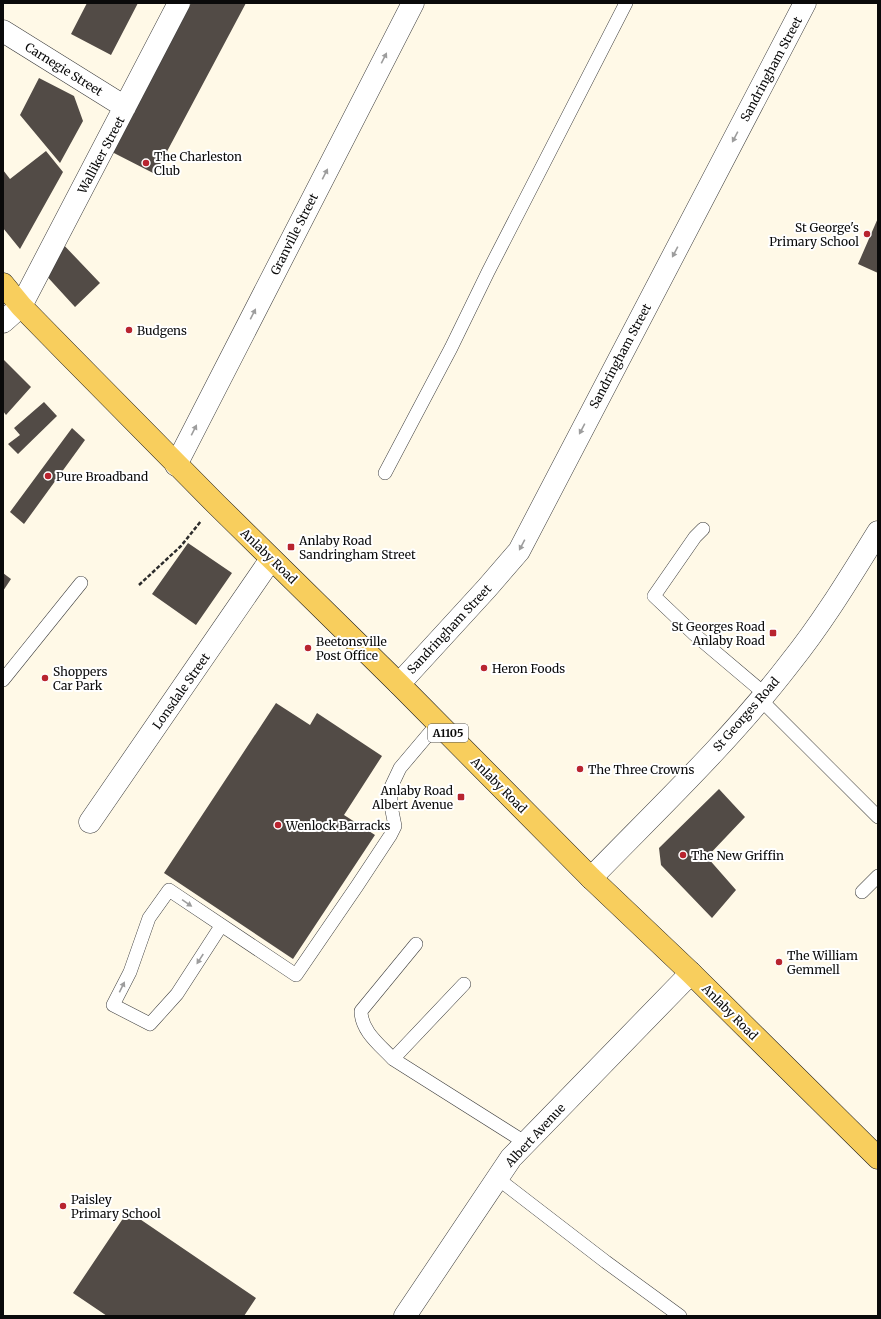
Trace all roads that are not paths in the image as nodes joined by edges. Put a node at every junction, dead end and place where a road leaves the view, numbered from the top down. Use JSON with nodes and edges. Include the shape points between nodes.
{"nodes":[{"id":1,"x":179,"y":3,"type":"edge"},
{"id":2,"x":413,"y":3,"type":"edge"},
{"id":3,"x":626,"y":3,"type":"edge"},
{"id":4,"x":805,"y":3,"type":"edge"},
{"id":5,"x":3,"y":31,"type":"edge"},
{"id":6,"x":126,"y":107,"type":"junction"},
{"id":7,"x":3,"y":284,"type":"edge"},
{"id":8,"x":3,"y":290,"type":"edge"},
{"id":9,"x":21,"y":306,"type":"junction"},
{"id":10,"x":3,"y":322,"type":"edge"},
{"id":11,"x":176,"y":465,"type":"junction"},
{"id":12,"x":386,"y":473,"type":"dead end"},
{"id":13,"x":703,"y":529,"type":"dead end"},
{"id":14,"x":878,"y":532,"type":"edge"},
{"id":15,"x":271,"y":559,"type":"junction"},
{"id":16,"x":82,"y":583,"type":"dead end"},
{"id":17,"x":3,"y":680,"type":"edge"},
{"id":18,"x":399,"y":684,"type":"junction"},
{"id":19,"x":763,"y":696,"type":"junction"},
{"id":20,"x":438,"y":723,"type":"junction"},
{"id":21,"x":876,"y":811,"type":"edge"},
{"id":22,"x":90,"y":822,"type":"dead end"},
{"id":23,"x":878,"y":876,"type":"edge"},
{"id":24,"x":591,"y":878,"type":"junction"},
{"id":25,"x":862,"y":892,"type":"dead end"},
{"id":26,"x":221,"y":926,"type":"junction"},
{"id":27,"x":416,"y":944,"type":"dead end"},
{"id":28,"x":691,"y":973,"type":"junction"},
{"id":29,"x":464,"y":984,"type":"dead end"},
{"id":30,"x":393,"y":1059,"type":"junction"},
{"id":31,"x":526,"y":1143,"type":"junction"},
{"id":32,"x":878,"y":1158,"type":"edge"},
{"id":33,"x":497,"y":1178,"type":"junction"},
{"id":34,"x":405,"y":1316,"type":"edge"},
{"id":35,"x":680,"y":1316,"type":"edge"}],
"edges":[{"from":1,"to":6,"type":"street","name":"Walliker Street"},
{"from":11,"to":2,"type":"street","name":"Granville Street","one_way":true},
{"from":3,"to":12,"type":"lane"},
{"from":4,"to":18,"type":"street","name":"Sandringham Street","one_way":true,"via":[[519,551]]},
{"from":5,"to":6,"type":"street","name":"Carnegie Street"},
{"from":6,"to":9,"type":"street","name":"Walliker Street"},
{"from":7,"to":9,"type":"main road","name":"Anlaby Road","number":"A1105"},
{"from":8,"to":9,"type":"main road","name":"Anlaby Road","number":"A1105"},
{"from":9,"to":10,"type":"street"},
{"from":9,"to":11,"type":"main road","name":"Anlaby Road","number":"A1105"},
{"from":11,"to":15,"type":"main road","name":"Anlaby Road","number":"A1105"},
{"from":13,"to":19,"type":"lane","via":[[654,596]]},
{"from":14,"to":19,"type":"street","name":"St Georges Road","via":[[839,595],[791,663]]},
{"from":15,"to":18,"type":"main road","name":"Anlaby Road","number":"A1105"},
{"from":15,"to":22,"type":"street","name":"Lonsdale Street"},
{"from":16,"to":17,"type":"lane"},
{"from":18,"to":20,"type":"main road","name":"Anlaby Road","number":"A1105"},
{"from":19,"to":21,"type":"lane"},
{"from":19,"to":24,"type":"street","name":"St Georges Road","via":[[736,728]]},
{"from":20,"to":24,"type":"main road","name":"Anlaby Road","number":"A1105"},
{"from":20,"to":26,"type":"lane","via":[[400,768],[391,787],[395,826],[390,836],[296,975]]},
{"from":23,"to":25,"type":"lane"},
{"from":24,"to":28,"type":"main road","name":"Anlaby Road","number":"A1105"},
{"from":26,"to":26,"type":"lane","one_way":true,"via":[[177,994],[150,1024],[113,1005],[130,972],[149,918],[169,890]]},
{"from":27,"to":30,"type":"lane","via":[[361,1011],[361,1019],[366,1029]]},
{"from":28,"to":31,"type":"street","name":"Albert Avenue"},
{"from":28,"to":32,"type":"main road","name":"Anlaby Road","number":"A1105"},
{"from":29,"to":30,"type":"lane"},
{"from":30,"to":31,"type":"lane"},
{"from":31,"to":33,"type":"street","name":"Albert Avenue"},
{"from":33,"to":34,"type":"street","name":"Albert Avenue"},
{"from":33,"to":35,"type":"lane"}]}
